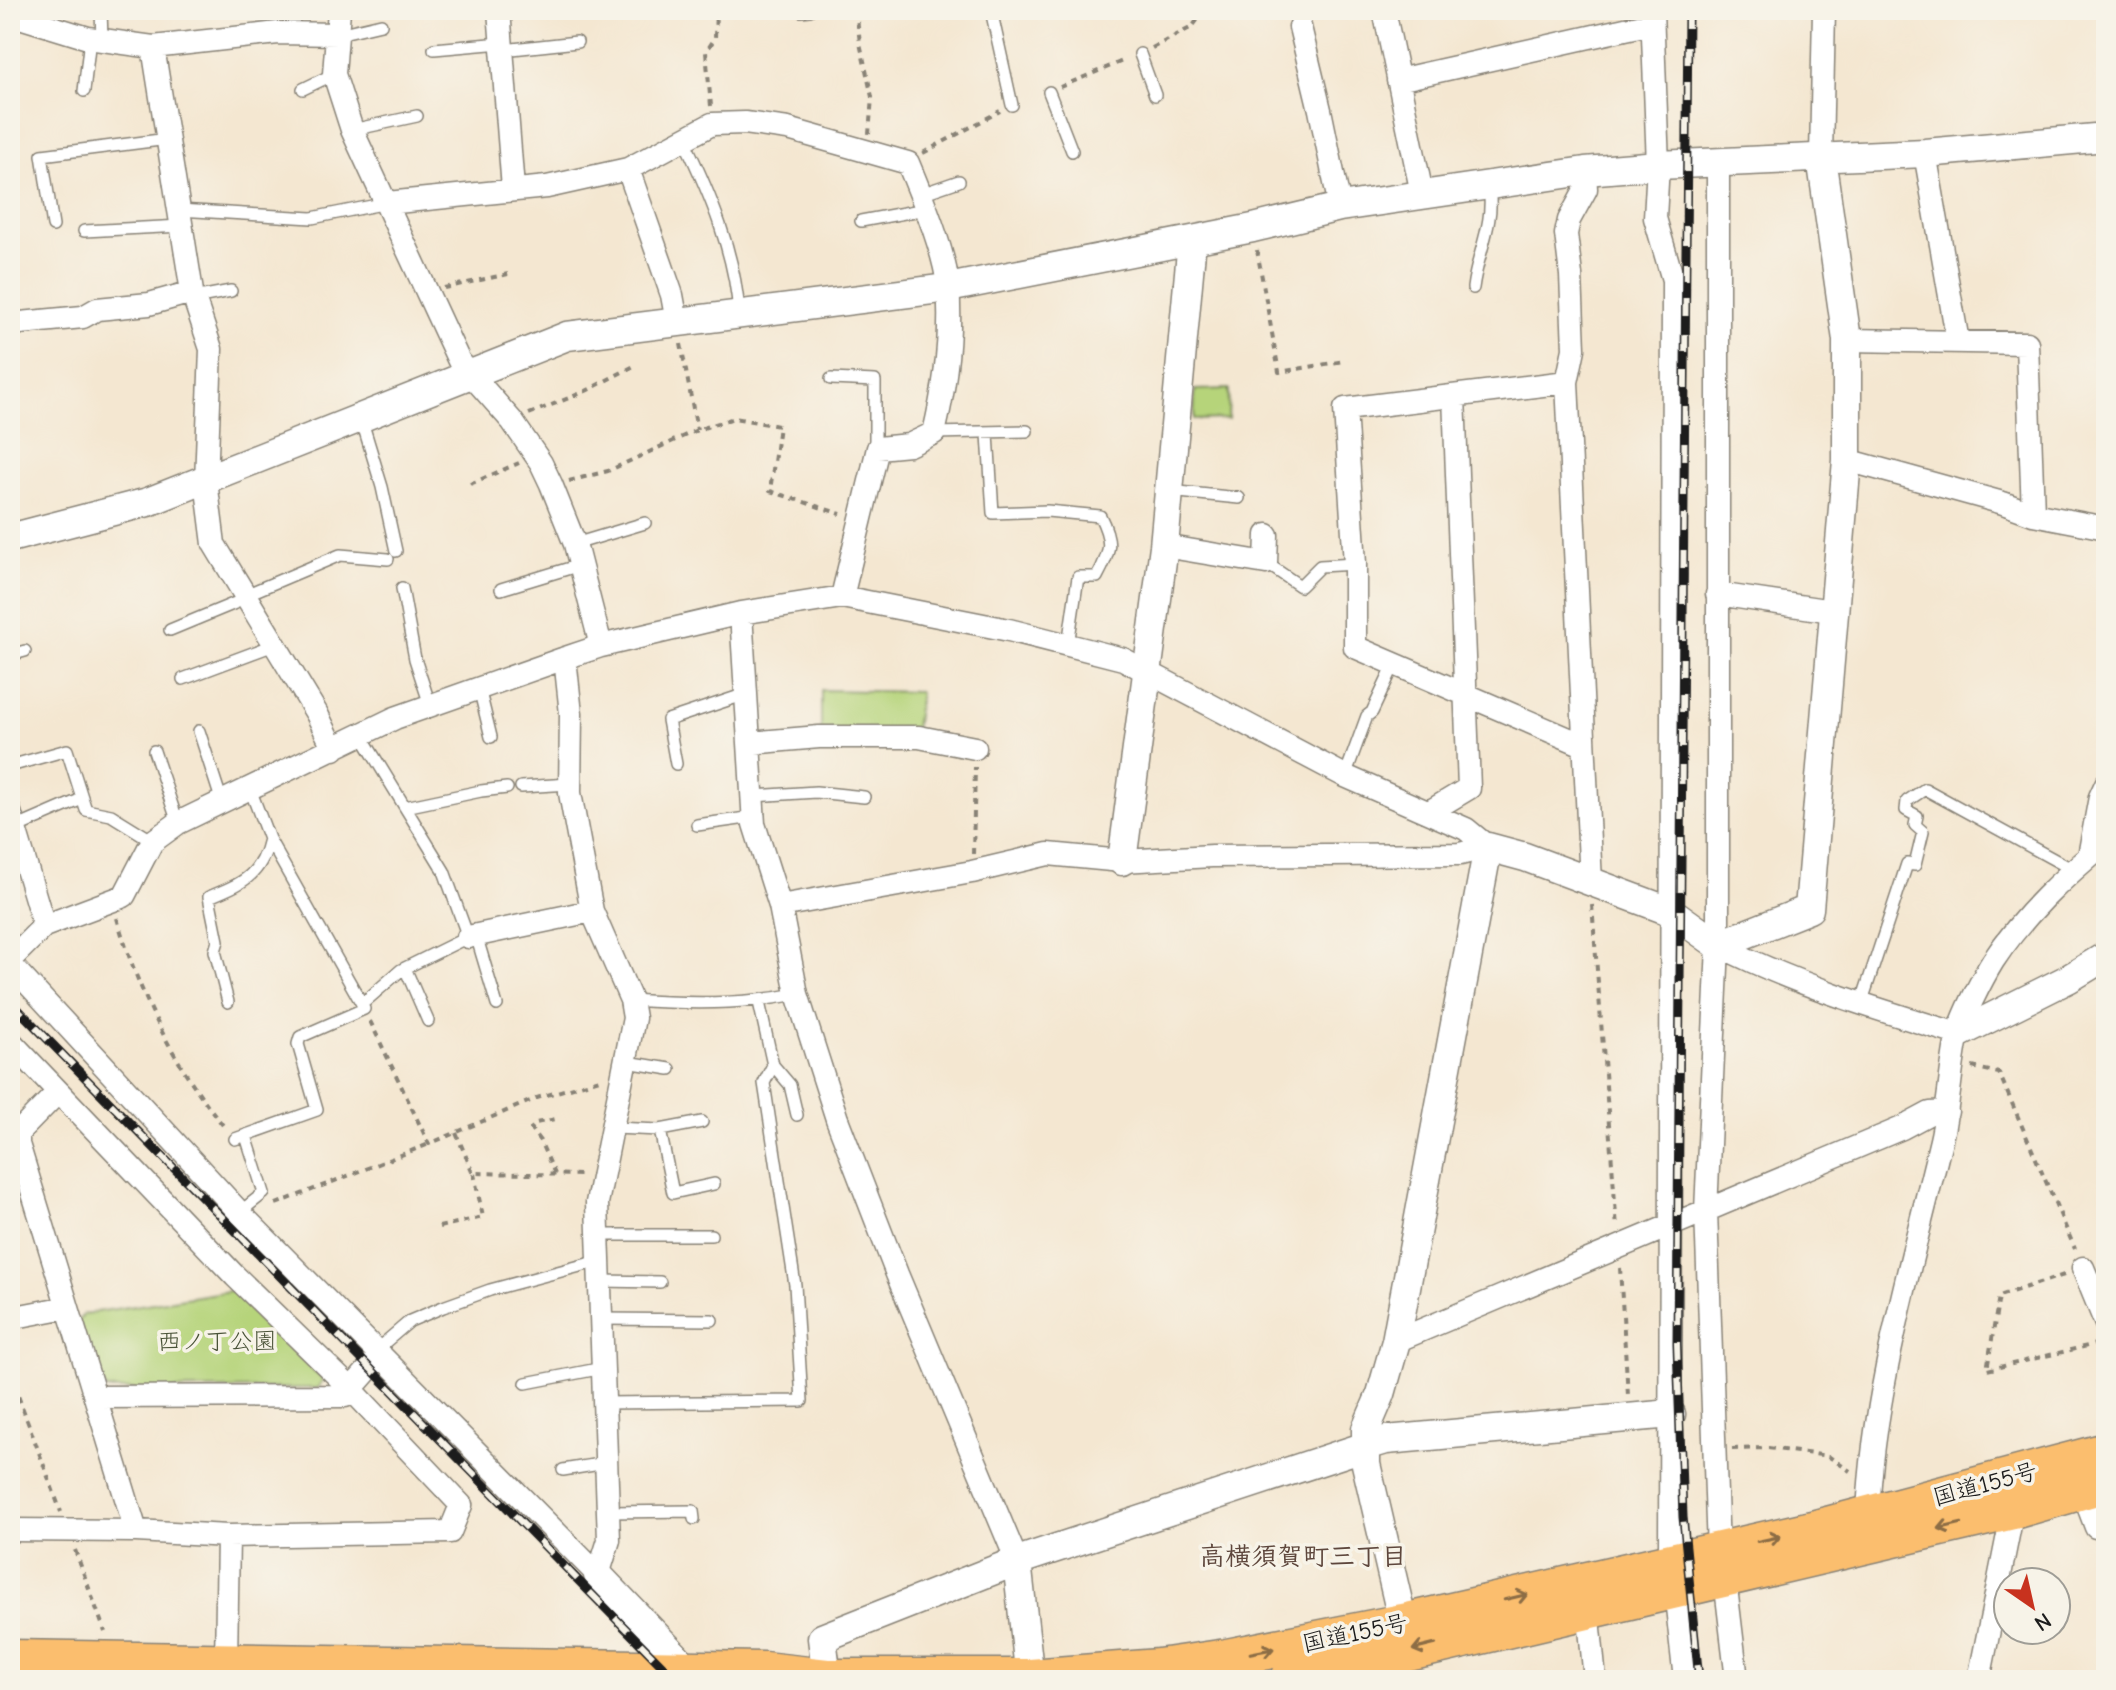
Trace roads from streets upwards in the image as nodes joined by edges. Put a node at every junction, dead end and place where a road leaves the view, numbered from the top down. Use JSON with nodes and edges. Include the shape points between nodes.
{"nodes":[{"id":1,"x":339,"y":10,"type":"edge"},
{"id":2,"x":499,"y":10,"type":"edge"},
{"id":3,"x":1384,"y":10,"type":"edge"},
{"id":4,"x":1824,"y":10,"type":"edge"},
{"id":5,"x":10,"y":14,"type":"edge"},
{"id":6,"x":1652,"y":17,"type":"edge"},
{"id":7,"x":1300,"y":27,"type":"dead end"},
{"id":8,"x":309,"y":34,"type":"junction"},
{"id":9,"x":338,"y":34,"type":"junction"},
{"id":10,"x":153,"y":47,"type":"junction"},
{"id":11,"x":334,"y":74,"type":"junction"},
{"id":12,"x":1398,"y":80,"type":"junction"},
{"id":13,"x":2106,"y":137,"type":"edge"},
{"id":14,"x":1925,"y":153,"type":"junction"},
{"id":15,"x":1821,"y":157,"type":"junction"},
{"id":16,"x":1718,"y":162,"type":"junction"},
{"id":17,"x":1658,"y":165,"type":"junction"},
{"id":18,"x":628,"y":169,"type":"junction"},
{"id":19,"x":1585,"y":171,"type":"junction"},
{"id":20,"x":513,"y":189,"type":"junction"},
{"id":21,"x":1422,"y":194,"type":"junction"},
{"id":22,"x":387,"y":203,"type":"junction"},
{"id":23,"x":1340,"y":207,"type":"junction"},
{"id":24,"x":1192,"y":240,"type":"junction"},
{"id":25,"x":948,"y":288,"type":"junction"},
{"id":26,"x":193,"y":295,"type":"junction"},
{"id":27,"x":677,"y":322,"type":"junction"},
{"id":28,"x":10,"y":324,"type":"edge"},
{"id":29,"x":1847,"y":340,"type":"junction"},
{"id":30,"x":1958,"y":342,"type":"junction"},
{"id":31,"x":470,"y":373,"type":"junction"},
{"id":32,"x":1567,"y":382,"type":"junction"},
{"id":33,"x":1454,"y":396,"type":"junction"},
{"id":34,"x":1847,"y":460,"type":"junction"},
{"id":35,"x":206,"y":481,"type":"junction"},
{"id":36,"x":2033,"y":514,"type":"junction"},
{"id":37,"x":2106,"y":528,"type":"edge"},
{"id":38,"x":1267,"y":535,"type":"dead end"},
{"id":39,"x":10,"y":538,"type":"edge"},
{"id":40,"x":1164,"y":546,"type":"junction"},
{"id":41,"x":1717,"y":594,"type":"junction"},
{"id":42,"x":842,"y":597,"type":"junction"},
{"id":43,"x":1832,"y":611,"type":"junction"},
{"id":44,"x":741,"y":613,"type":"junction"},
{"id":45,"x":601,"y":646,"type":"junction"},
{"id":46,"x":565,"y":658,"type":"junction"},
{"id":47,"x":1145,"y":670,"type":"junction"},
{"id":48,"x":1466,"y":696,"type":"junction"},
{"id":49,"x":749,"y":743,"type":"junction"},
{"id":50,"x":1583,"y":745,"type":"junction"},
{"id":51,"x":975,"y":748,"type":"road end"},
{"id":52,"x":334,"y":749,"type":"junction"},
{"id":53,"x":2106,"y":784,"type":"edge"},
{"id":54,"x":1429,"y":812,"type":"junction"},
{"id":55,"x":12,"y":820,"type":"edge"},
{"id":56,"x":1488,"y":847,"type":"junction"},
{"id":57,"x":2098,"y":849,"type":"edge"},
{"id":58,"x":1122,"y":861,"type":"junction"},
{"id":59,"x":1591,"y":883,"type":"junction"},
{"id":60,"x":780,"y":906,"type":"junction"},
{"id":61,"x":592,"y":911,"type":"junction"},
{"id":62,"x":1672,"y":912,"type":"junction"},
{"id":63,"x":44,"y":926,"type":"junction"},
{"id":64,"x":472,"y":936,"type":"road end"},
{"id":65,"x":1718,"y":945,"type":"junction"},
{"id":66,"x":2106,"y":956,"type":"edge"},
{"id":67,"x":10,"y":962,"type":"edge"},
{"id":68,"x":1958,"y":1034,"type":"junction"},
{"id":69,"x":15,"y":1054,"type":"edge"},
{"id":70,"x":58,"y":1092,"type":"junction"},
{"id":71,"x":1947,"y":1112,"type":"junction"},
{"id":72,"x":1706,"y":1211,"type":"junction"},
{"id":73,"x":1669,"y":1227,"type":"junction"},
{"id":74,"x":2083,"y":1268,"type":"road end"},
{"id":75,"x":67,"y":1307,"type":"junction"},
{"id":76,"x":10,"y":1318,"type":"edge"},
{"id":77,"x":2106,"y":1324,"type":"edge"},
{"id":78,"x":1396,"y":1341,"type":"junction"},
{"id":79,"x":379,"y":1352,"type":"junction"},
{"id":80,"x":351,"y":1389,"type":"junction"},
{"id":81,"x":95,"y":1397,"type":"junction"},
{"id":82,"x":1671,"y":1414,"type":"junction"},
{"id":83,"x":1366,"y":1446,"type":"junction"},
{"id":84,"x":2106,"y":1452,"type":"edge"},
{"id":85,"x":2094,"y":1486,"type":"edge"},
{"id":86,"x":1868,"y":1499,"type":"junction"},
{"id":87,"x":2013,"y":1510,"type":"junction"},
{"id":88,"x":2106,"y":1528,"type":"edge"},
{"id":89,"x":10,"y":1530,"type":"edge"},
{"id":90,"x":136,"y":1531,"type":"junction"},
{"id":91,"x":228,"y":1536,"type":"junction"},
{"id":92,"x":1017,"y":1561,"type":"junction"},
{"id":93,"x":1721,"y":1565,"type":"junction"},
{"id":94,"x":598,"y":1575,"type":"junction"},
{"id":95,"x":1673,"y":1575,"type":"junction"},
{"id":96,"x":1588,"y":1608,"type":"junction"},
{"id":97,"x":1403,"y":1623,"type":"junction"},
{"id":98,"x":10,"y":1659,"type":"edge"},
{"id":99,"x":226,"y":1662,"type":"junction"},
{"id":100,"x":688,"y":1669,"type":"junction"},
{"id":101,"x":827,"y":1678,"type":"junction"},
{"id":102,"x":1030,"y":1679,"type":"edge"},
{"id":103,"x":1289,"y":1680,"type":"edge"},
{"id":104,"x":1595,"y":1680,"type":"edge"},
{"id":105,"x":1685,"y":1680,"type":"edge"},
{"id":106,"x":1737,"y":1680,"type":"edge"},
{"id":107,"x":1979,"y":1680,"type":"edge"}],
"edges":[{"from":1,"to":9,"type":"street"},
{"from":2,"to":20,"type":"street"},
{"from":3,"to":12,"type":"street"},
{"from":4,"to":15,"type":"street"},
{"from":5,"to":10,"type":"street","via":[[96,39]]},
{"from":6,"to":12,"type":"street"},
{"from":6,"to":17,"type":"street"},
{"from":7,"to":23,"type":"street"},
{"from":8,"to":9,"type":"street"},
{"from":8,"to":10,"type":"street"},
{"from":8,"to":11,"type":"street"},
{"from":9,"to":11,"type":"street"},
{"from":10,"to":26,"type":"street"},
{"from":11,"to":22,"type":"street","via":[[352,130]]},
{"from":12,"to":21,"type":"street"},
{"from":13,"to":14,"type":"street"},
{"from":14,"to":15,"type":"street"},
{"from":14,"to":30,"type":"street"},
{"from":15,"to":16,"type":"street"},
{"from":15,"to":29,"type":"street"},
{"from":16,"to":17,"type":"street"},
{"from":16,"to":41,"type":"street"},
{"from":17,"to":19,"type":"street"},
{"from":17,"to":62,"type":"street","via":[[1655,218],[1673,280]]},
{"from":18,"to":20,"type":"street"},
{"from":18,"to":25,"type":"street","via":[[712,124],[745,123],[788,129],[908,163]]},
{"from":18,"to":27,"type":"street"},
{"from":19,"to":21,"type":"street"},
{"from":19,"to":32,"type":"street","via":[[1586,189],[1566,234],[1574,349]]},
{"from":20,"to":22,"type":"street"},
{"from":21,"to":23,"type":"street"},
{"from":22,"to":31,"type":"street","via":[[459,361]]},
{"from":23,"to":24,"type":"street"},
{"from":24,"to":25,"type":"street"},
{"from":24,"to":40,"type":"street"},
{"from":25,"to":27,"type":"street"},
{"from":25,"to":42,"type":"street","via":[[946,353],[934,433],[909,445],[878,448]]},
{"from":26,"to":28,"type":"street","via":[[97,309],[83,317]]},
{"from":26,"to":35,"type":"street","via":[[211,349]]},
{"from":27,"to":31,"type":"street","via":[[567,336]]},
{"from":29,"to":30,"type":"street"},
{"from":29,"to":34,"type":"street"},
{"from":30,"to":36,"type":"street","via":[[2027,343]]},
{"from":31,"to":35,"type":"street"},
{"from":31,"to":45,"type":"street","via":[[512,421],[551,484],[578,555]]},
{"from":32,"to":33,"type":"street"},
{"from":32,"to":50,"type":"street"},
{"from":33,"to":48,"type":"street"},
{"from":33,"to":48,"type":"street","via":[[1345,409],[1355,647]]},
{"from":34,"to":36,"type":"street"},
{"from":34,"to":43,"type":"street"},
{"from":35,"to":39,"type":"street"},
{"from":35,"to":52,"type":"street","via":[[214,544]]},
{"from":36,"to":37,"type":"street"},
{"from":38,"to":40,"type":"street","via":[[1266,563]]},
{"from":40,"to":47,"type":"street"},
{"from":41,"to":43,"type":"street"},
{"from":41,"to":65,"type":"street"},
{"from":42,"to":44,"type":"street"},
{"from":42,"to":47,"type":"street","via":[[1009,630],[1123,659]]},
{"from":43,"to":65,"type":"street","via":[[1809,909]]},
{"from":44,"to":45,"type":"street"},
{"from":44,"to":49,"type":"street"},
{"from":45,"to":46,"type":"street"},
{"from":46,"to":52,"type":"street","via":[[395,718]]},
{"from":46,"to":61,"type":"street","via":[[570,784]]},
{"from":47,"to":54,"type":"street","via":[[1345,776]]},
{"from":47,"to":58,"type":"street"},
{"from":48,"to":50,"type":"street"},
{"from":48,"to":54,"type":"street","via":[[1469,788]]},
{"from":49,"to":51,"type":"street","via":[[919,737]]},
{"from":49,"to":60,"type":"street","via":[[753,806]]},
{"from":50,"to":59,"type":"street"},
{"from":52,"to":63,"type":"street","via":[[178,823],[153,841],[124,896]]},
{"from":53,"to":57,"type":"street","via":[[2100,797]]},
{"from":54,"to":56,"type":"street","via":[[1466,829]]},
{"from":55,"to":63,"type":"street"},
{"from":56,"to":58,"type":"street","via":[[1460,854]]},
{"from":56,"to":59,"type":"street"},
{"from":56,"to":78,"type":"street"},
{"from":57,"to":68,"type":"street","via":[[2027,916],[1992,962]]},
{"from":58,"to":60,"type":"street","via":[[1048,854]]},
{"from":59,"to":62,"type":"street"},
{"from":60,"to":92,"type":"street","via":[[797,994],[837,1119]]},
{"from":61,"to":64,"type":"street"},
{"from":61,"to":94,"type":"street","via":[[634,1018],[597,1203],[609,1540]]},
{"from":62,"to":65,"type":"street"},
{"from":62,"to":73,"type":"street"},
{"from":63,"to":67,"type":"street"},
{"from":65,"to":68,"type":"street","via":[[1861,1004]]},
{"from":65,"to":72,"type":"street"},
{"from":66,"to":68,"type":"street"},
{"from":67,"to":79,"type":"street","via":[[242,1214]]},
{"from":68,"to":71,"type":"street"},
{"from":69,"to":70,"type":"street"},
{"from":70,"to":75,"type":"street","via":[[18,1133],[18,1144]]},
{"from":70,"to":80,"type":"street"},
{"from":71,"to":72,"type":"street","via":[[1930,1113]]},
{"from":71,"to":86,"type":"street","via":[[1898,1319],[1870,1461]]},
{"from":72,"to":73,"type":"street"},
{"from":72,"to":93,"type":"street"},
{"from":73,"to":78,"type":"street"},
{"from":73,"to":82,"type":"street"},
{"from":74,"to":77,"type":"street"},
{"from":75,"to":76,"type":"street"},
{"from":75,"to":81,"type":"street"},
{"from":78,"to":83,"type":"street","via":[[1366,1429]]},
{"from":79,"to":80,"type":"street"},
{"from":79,"to":94,"type":"street"},
{"from":80,"to":81,"type":"street","via":[[345,1396]]},
{"from":80,"to":91,"type":"street","via":[[461,1505],[450,1532]]},
{"from":81,"to":90,"type":"street"},
{"from":82,"to":83,"type":"street"},
{"from":82,"to":95,"type":"street"},
{"from":83,"to":92,"type":"street"},
{"from":83,"to":97,"type":"street"},
{"from":84,"to":86,"type":"highway","name":"国道155号"},
{"from":85,"to":87,"type":"highway","name":"国道155号"},
{"from":85,"to":88,"type":"street","via":[[2096,1527]]},
{"from":93,"to":86,"type":"highway","name":"国道155号","one_way":true},
{"from":87,"to":93,"type":"highway","name":"国道155号","one_way":true},
{"from":87,"to":107,"type":"street"},
{"from":89,"to":90,"type":"street"},
{"from":90,"to":91,"type":"street"},
{"from":91,"to":99,"type":"street"},
{"from":92,"to":101,"type":"street","via":[[822,1638]]},
{"from":92,"to":102,"type":"street"},
{"from":93,"to":95,"type":"highway","name":"国道155号"},
{"from":93,"to":106,"type":"street"},
{"from":94,"to":100,"type":"street"},
{"from":95,"to":96,"type":"highway","name":"国道155号"},
{"from":97,"to":95,"type":"highway","name":"国道155号","one_way":true},
{"from":95,"to":105,"type":"street"},
{"from":96,"to":103,"type":"highway","name":"国道155号","one_way":true},
{"from":96,"to":104,"type":"street"},
{"from":102,"to":97,"type":"highway","name":"国道155号","one_way":true,"via":[[1200,1662]]},
{"from":98,"to":99,"type":"highway","name":"国道155号"},
{"from":99,"to":100,"type":"highway","name":"国道155号"},
{"from":100,"to":101,"type":"highway","name":"国道155号"},
{"from":101,"to":102,"type":"highway","name":"国道155号"}]}
